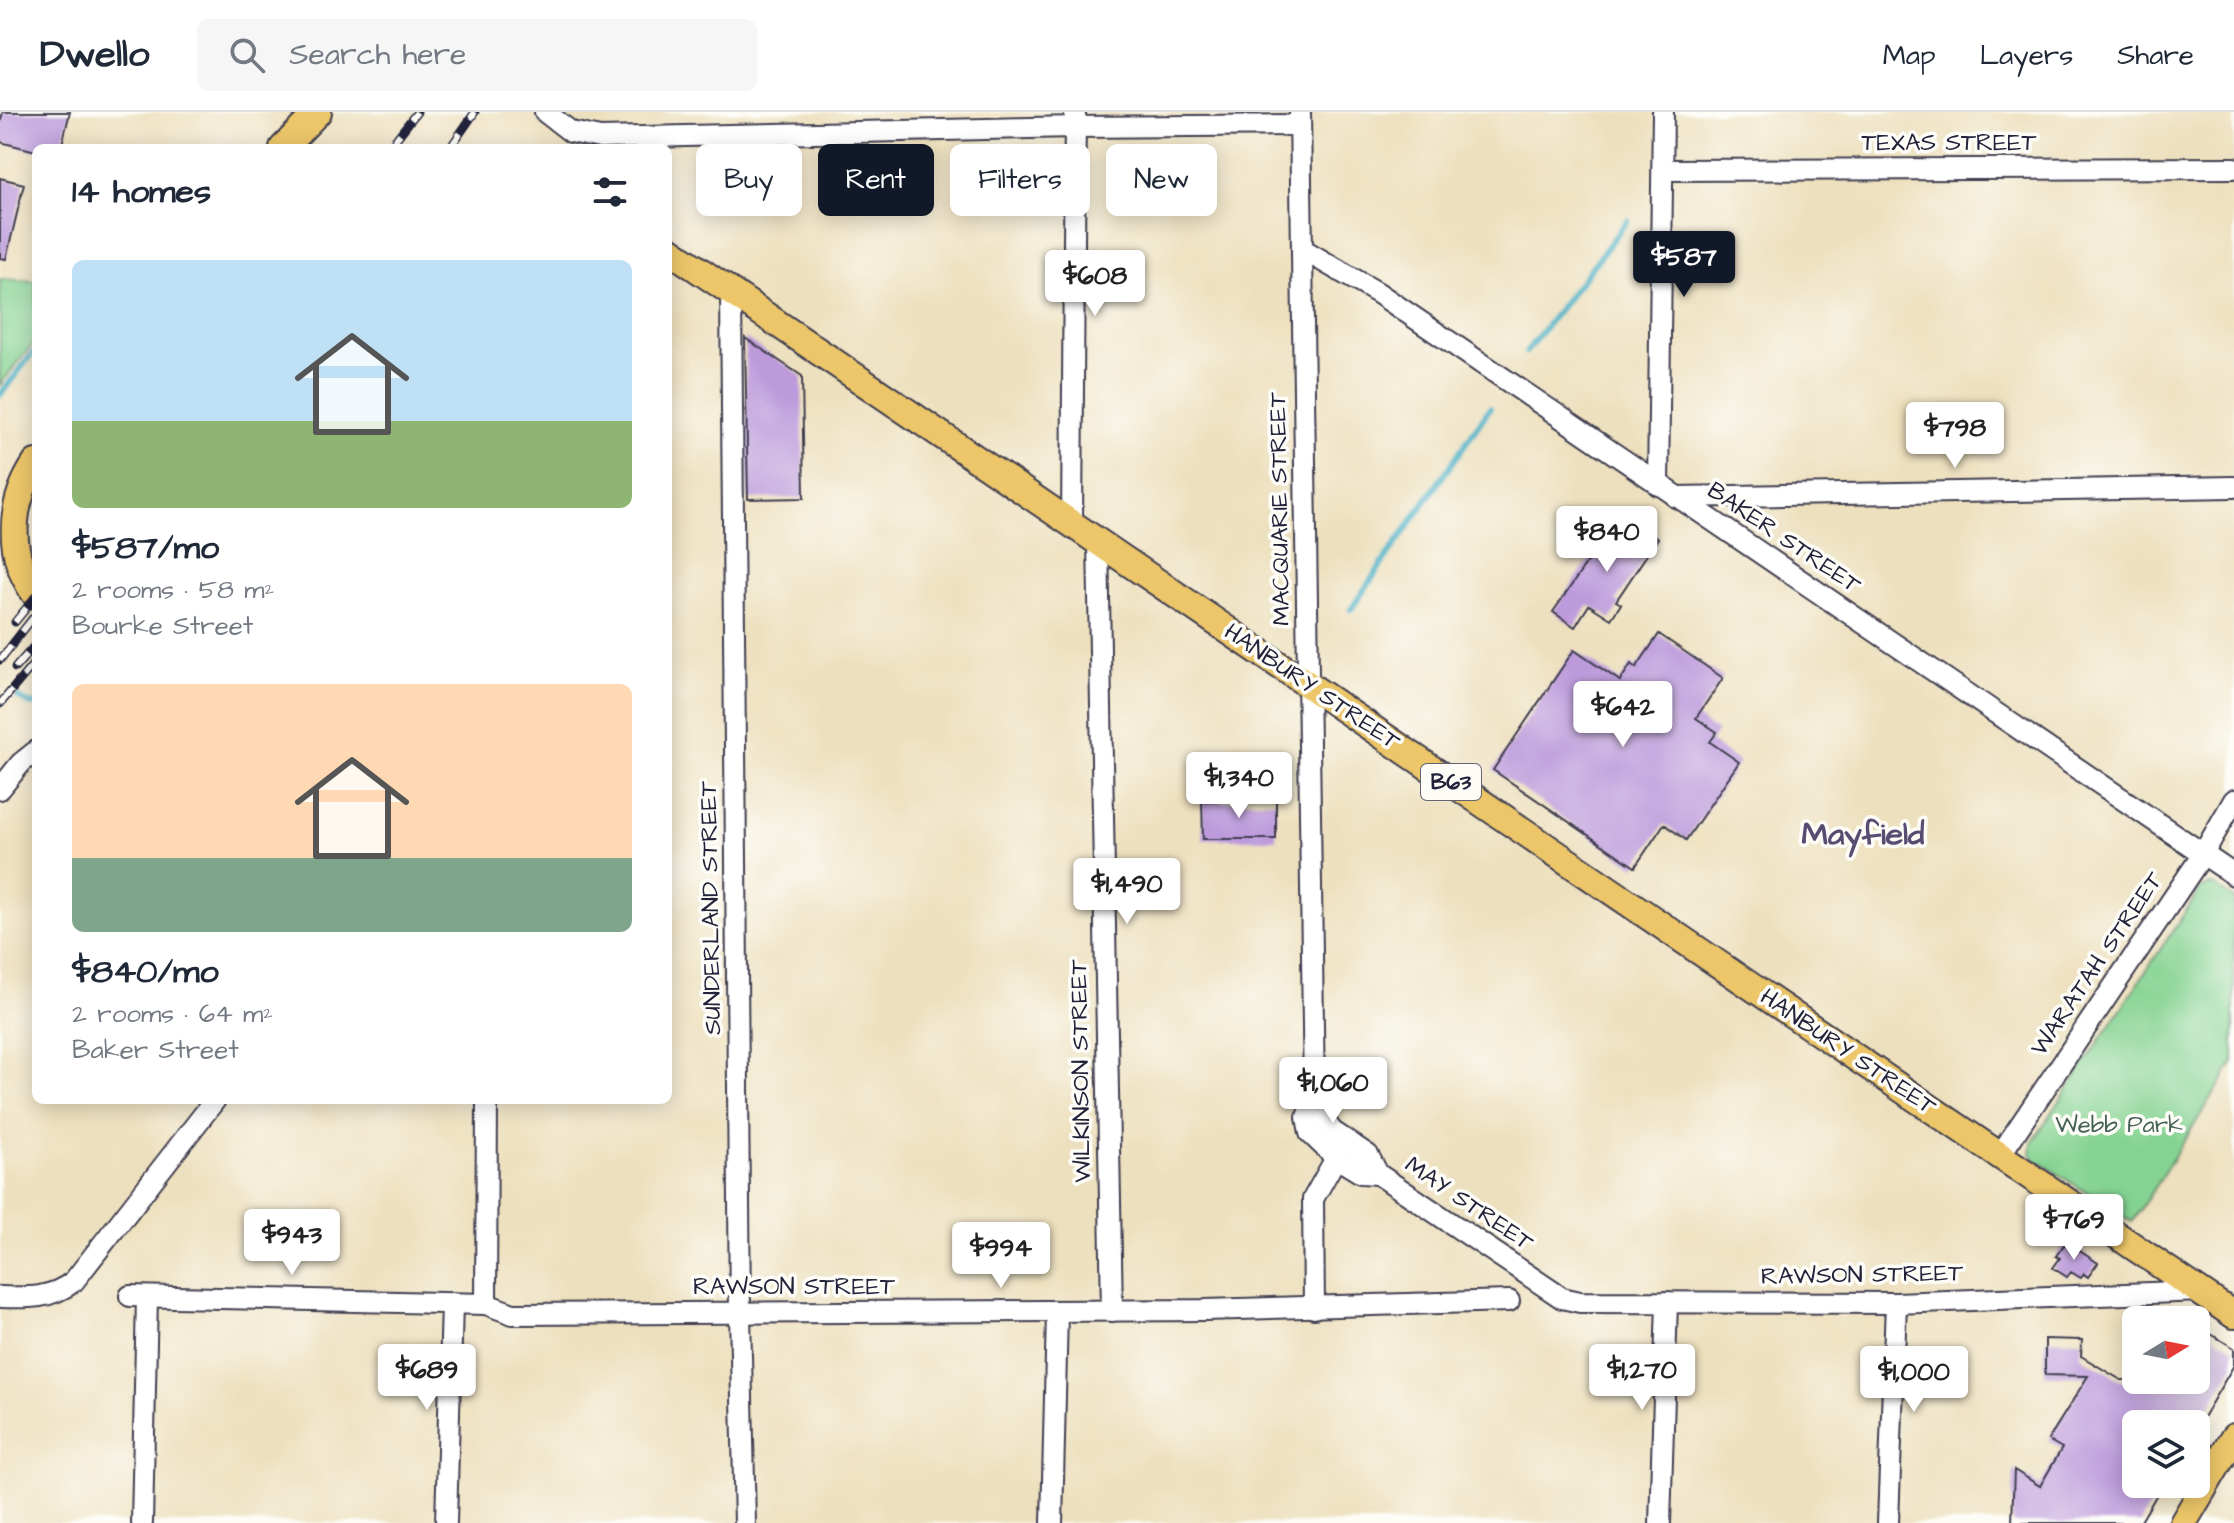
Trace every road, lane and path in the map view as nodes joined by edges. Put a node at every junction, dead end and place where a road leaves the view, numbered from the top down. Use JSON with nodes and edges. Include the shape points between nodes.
{"nodes":[{"id":1,"x":296,"y":112,"type":"edge"},
{"id":2,"x":318,"y":112,"type":"edge"},
{"id":3,"x":545,"y":112,"type":"edge"},
{"id":4,"x":1663,"y":112,"type":"edge"},
{"id":5,"x":1300,"y":118,"type":"edge"},
{"id":6,"x":1075,"y":120,"type":"edge"},
{"id":7,"x":275,"y":144,"type":"edge"},
{"id":8,"x":287,"y":144,"type":"edge"},
{"id":9,"x":2234,"y":168,"type":"edge"},
{"id":10,"x":1664,"y":170,"type":"junction"},
{"id":11,"x":1302,"y":249,"type":"junction"},
{"id":12,"x":672,"y":252,"type":"edge"},
{"id":13,"x":731,"y":293,"type":"junction"},
{"id":14,"x":32,"y":469,"type":"edge"},
{"id":15,"x":1658,"y":485,"type":"junction"},
{"id":16,"x":2234,"y":487,"type":"edge"},
{"id":17,"x":1676,"y":497,"type":"junction"},
{"id":18,"x":1072,"y":523,"type":"junction"},
{"id":19,"x":1098,"y":541,"type":"junction"},
{"id":20,"x":32,"y":588,"type":"edge"},
{"id":21,"x":1309,"y":685,"type":"junction"},
{"id":22,"x":32,"y":754,"type":"edge"},
{"id":23,"x":0,"y":789,"type":"edge"},
{"id":24,"x":2234,"y":800,"type":"edge"},
{"id":25,"x":2203,"y":854,"type":"junction"},
{"id":26,"x":2234,"y":875,"type":"edge"},
{"id":27,"x":212,"y":1104,"type":"edge"},
{"id":28,"x":487,"y":1104,"type":"edge"},
{"id":29,"x":1340,"y":1150,"type":"junction"},
{"id":30,"x":2000,"y":1155,"type":"junction"},
{"id":31,"x":1530,"y":1277,"type":"joint"},
{"id":32,"x":2202,"y":1291,"type":"junction"},
{"id":33,"x":0,"y":1297,"type":"edge"},
{"id":34,"x":1509,"y":1301,"type":"dead end"},
{"id":35,"x":1667,"y":1302,"type":"junction"},
{"id":36,"x":452,"y":1303,"type":"junction"},
{"id":37,"x":1896,"y":1303,"type":"junction"},
{"id":38,"x":486,"y":1304,"type":"junction"},
{"id":39,"x":1314,"y":1308,"type":"junction"},
{"id":40,"x":1112,"y":1311,"type":"junction"},
{"id":41,"x":1057,"y":1312,"type":"junction"},
{"id":42,"x":740,"y":1314,"type":"junction"},
{"id":43,"x":2234,"y":1315,"type":"edge"},
{"id":44,"x":2234,"y":1437,"type":"edge"},
{"id":45,"x":142,"y":1523,"type":"edge"},
{"id":46,"x":446,"y":1523,"type":"edge"},
{"id":47,"x":745,"y":1523,"type":"edge"},
{"id":48,"x":1052,"y":1523,"type":"edge"},
{"id":49,"x":1660,"y":1523,"type":"edge"},
{"id":50,"x":1888,"y":1523,"type":"edge"},
{"id":51,"x":2183,"y":1523,"type":"edge"}],
"edges":[{"from":1,"to":7,"type":"main road"},
{"from":2,"to":8,"type":"main road"},
{"from":3,"to":6,"type":"street","via":[[571,132],[600,138]]},
{"from":4,"to":10,"type":"street"},
{"from":5,"to":6,"type":"street"},
{"from":5,"to":11,"type":"street","name":"MACQUARIE STREET"},
{"from":6,"to":18,"type":"street"},
{"from":9,"to":10,"type":"street","name":"TEXAS STREET"},
{"from":10,"to":15,"type":"street"},
{"from":11,"to":15,"type":"street","name":"BAKER STREET","via":[[1378,293]]},
{"from":11,"to":21,"type":"street","name":"MACQUARIE STREET"},
{"from":12,"to":13,"type":"main road","name":"HANBURY STREET","number":"B63"},
{"from":13,"to":18,"type":"main road","name":"HANBURY STREET","number":"B63"},
{"from":13,"to":42,"type":"street","name":"SUNDERLAND STREET"},
{"from":14,"to":20,"type":"main road","via":[[14,531],[21,569]]},
{"from":15,"to":17,"type":"street","name":"BAKER STREET"},
{"from":16,"to":17,"type":"street"},
{"from":17,"to":25,"type":"street","name":"BAKER STREET"},
{"from":18,"to":19,"type":"main road","name":"HANBURY STREET","number":"B63"},
{"from":19,"to":21,"type":"main road","name":"HANBURY STREET","number":"B63"},
{"from":19,"to":40,"type":"street","name":"WILKINSON STREET"},
{"from":21,"to":29,"type":"street","name":"MACQUARIE STREET","via":[[1314,1096],[1307,1117],[1310,1133]]},
{"from":21,"to":30,"type":"main road","name":"HANBURY STREET","number":"B63"},
{"from":22,"to":23,"type":"street"},
{"from":24,"to":25,"type":"street","name":"WARATAH STREET"},
{"from":25,"to":26,"type":"street","name":"BAKER STREET"},
{"from":25,"to":30,"type":"street","name":"WARATAH STREET"},
{"from":27,"to":33,"type":"street","via":[[74,1281],[43,1297]]},
{"from":28,"to":38,"type":"street"},
{"from":29,"to":31,"type":"street","name":"MAY STREET","via":[[1368,1155],[1378,1174]]},
{"from":29,"to":39,"type":"street","via":[[1313,1199]]},
{"from":30,"to":32,"type":"main road","name":"HANBURY STREET","number":"B63"},
{"from":31,"to":35,"type":"street","name":"RAWSON STREET","via":[[1562,1298],[1580,1302]]},
{"from":32,"to":37,"type":"street","name":"RAWSON STREET"},
{"from":32,"to":43,"type":"main road","name":"HANBURY STREET","number":"B63"},
{"from":34,"to":39,"type":"street","name":"RAWSON STREET"},
{"from":35,"to":37,"type":"street","name":"RAWSON STREET"},
{"from":35,"to":49,"type":"street"},
{"from":36,"to":38,"type":"street","name":"RAWSON STREET"},
{"from":36,"to":45,"type":"street","name":"RAWSON STREET","via":[[138,1296]]},
{"from":36,"to":46,"type":"street"},
{"from":37,"to":50,"type":"street"},
{"from":38,"to":42,"type":"street","name":"RAWSON STREET","via":[[513,1314]]},
{"from":39,"to":40,"type":"street","name":"RAWSON STREET"},
{"from":40,"to":41,"type":"street","name":"RAWSON STREET"},
{"from":41,"to":42,"type":"street","name":"RAWSON STREET"},
{"from":41,"to":48,"type":"street"},
{"from":42,"to":47,"type":"street","name":"SUNDERLAND STREET"},
{"from":44,"to":51,"type":"main road"}]}
